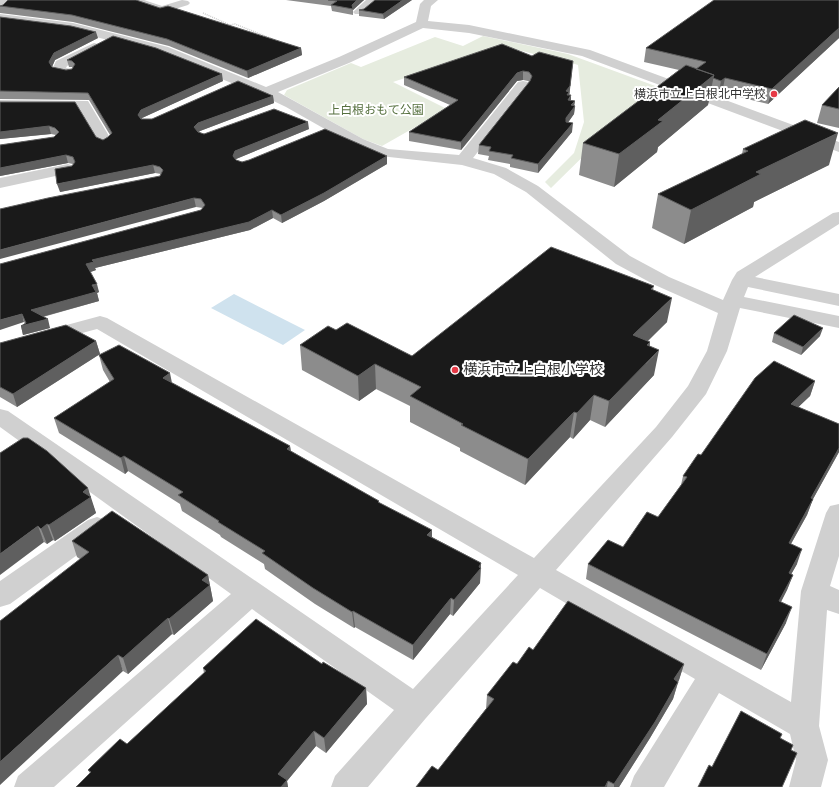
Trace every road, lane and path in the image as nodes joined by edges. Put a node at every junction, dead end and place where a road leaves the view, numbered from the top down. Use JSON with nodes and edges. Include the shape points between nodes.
{"nodes":[{"id":1,"x":373,"y":0,"type":"edge"},
{"id":2,"x":432,"y":0,"type":"edge"},
{"id":3,"x":138,"y":2,"type":"edge"},
{"id":4,"x":184,"y":3,"type":"joint"},
{"id":5,"x":359,"y":12,"type":"edge"},
{"id":6,"x":0,"y":18,"type":"edge"},
{"id":7,"x":422,"y":24,"type":"junction"},
{"id":8,"x":113,"y":37,"type":"junction"},
{"id":9,"x":277,"y":41,"type":"edge"},
{"id":10,"x":68,"y":72,"type":"edge"},
{"id":11,"x":239,"y":81,"type":"junction"},
{"id":12,"x":523,"y":85,"type":"dead end"},
{"id":13,"x":225,"y":87,"type":"edge"},
{"id":14,"x":266,"y":92,"type":"junction"},
{"id":15,"x":0,"y":104,"type":"edge"},
{"id":16,"x":291,"y":104,"type":"junction"},
{"id":17,"x":269,"y":112,"type":"edge"},
{"id":18,"x":331,"y":127,"type":"junction"},
{"id":19,"x":316,"y":133,"type":"edge"},
{"id":20,"x":104,"y":141,"type":"edge"},
{"id":21,"x":839,"y":147,"type":"edge"},
{"id":22,"x":463,"y":160,"type":"junction"},
{"id":23,"x":68,"y":169,"type":"edge"},
{"id":24,"x":0,"y":183,"type":"edge"},
{"id":25,"x":839,"y":217,"type":"edge"},
{"id":26,"x":734,"y":298,"type":"junction"},
{"id":27,"x":839,"y":300,"type":"edge"},
{"id":28,"x":839,"y":322,"type":"edge"},
{"id":29,"x":0,"y":350,"type":"edge"},
{"id":30,"x":5,"y":426,"type":"edge"},
{"id":31,"x":126,"y":506,"type":"junction"},
{"id":32,"x":839,"y":513,"type":"edge"},
{"id":33,"x":538,"y":573,"type":"junction"},
{"id":34,"x":250,"y":594,"type":"junction"},
{"id":35,"x":0,"y":596,"type":"edge"},
{"id":36,"x":827,"y":597,"type":"edge"},
{"id":37,"x":714,"y":674,"type":"junction"},
{"id":38,"x":415,"y":708,"type":"junction"},
{"id":39,"x":804,"y":726,"type":"junction"},
{"id":40,"x":30,"y":787,"type":"edge"},
{"id":41,"x":346,"y":787,"type":"edge"},
{"id":42,"x":646,"y":787,"type":"edge"},
{"id":43,"x":805,"y":787,"type":"edge"}],
"edges":[{"from":1,"to":5,"type":"street"},
{"from":2,"to":7,"type":"street","via":[[426,4]]},
{"from":3,"to":4,"type":"street","via":[[162,10]]},
{"from":4,"to":9,"type":"path","via":[[230,25],[235,24]]},
{"from":6,"to":8,"type":"street","via":[[73,27]]},
{"from":7,"to":14,"type":"street"},
{"from":7,"to":21,"type":"street","via":[[469,29],[584,53]]},
{"from":8,"to":10,"type":"street","via":[[60,64],[59,70]]},
{"from":8,"to":11,"type":"street","via":[[163,50]]},
{"from":11,"to":13,"type":"street"},
{"from":11,"to":14,"type":"street"},
{"from":12,"to":22,"type":"street"},
{"from":14,"to":16,"type":"street"},
{"from":15,"to":20,"type":"street","via":[[83,104]]},
{"from":16,"to":17,"type":"street"},
{"from":16,"to":18,"type":"street"},
{"from":18,"to":19,"type":"street"},
{"from":18,"to":22,"type":"street","via":[[385,153]]},
{"from":22,"to":26,"type":"street","via":[[500,171],[532,189],[623,260],[662,281]]},
{"from":23,"to":24,"type":"street"},
{"from":25,"to":26,"type":"street","via":[[744,276]]},
{"from":26,"to":27,"type":"street"},
{"from":26,"to":28,"type":"street"},
{"from":26,"to":33,"type":"street","via":[[717,350],[698,389],[664,432]]},
{"from":29,"to":33,"type":"street","via":[[100,322]]},
{"from":30,"to":31,"type":"street"},
{"from":31,"to":34,"type":"street"},
{"from":31,"to":35,"type":"street"},
{"from":32,"to":36,"type":"street","via":[[834,525]]},
{"from":33,"to":37,"type":"street"},
{"from":33,"to":38,"type":"street"},
{"from":34,"to":38,"type":"street"},
{"from":34,"to":40,"type":"street"},
{"from":36,"to":39,"type":"street"},
{"from":37,"to":39,"type":"street"},
{"from":37,"to":42,"type":"street"},
{"from":38,"to":41,"type":"street"},
{"from":39,"to":43,"type":"street","via":[[812,760]]}]}
